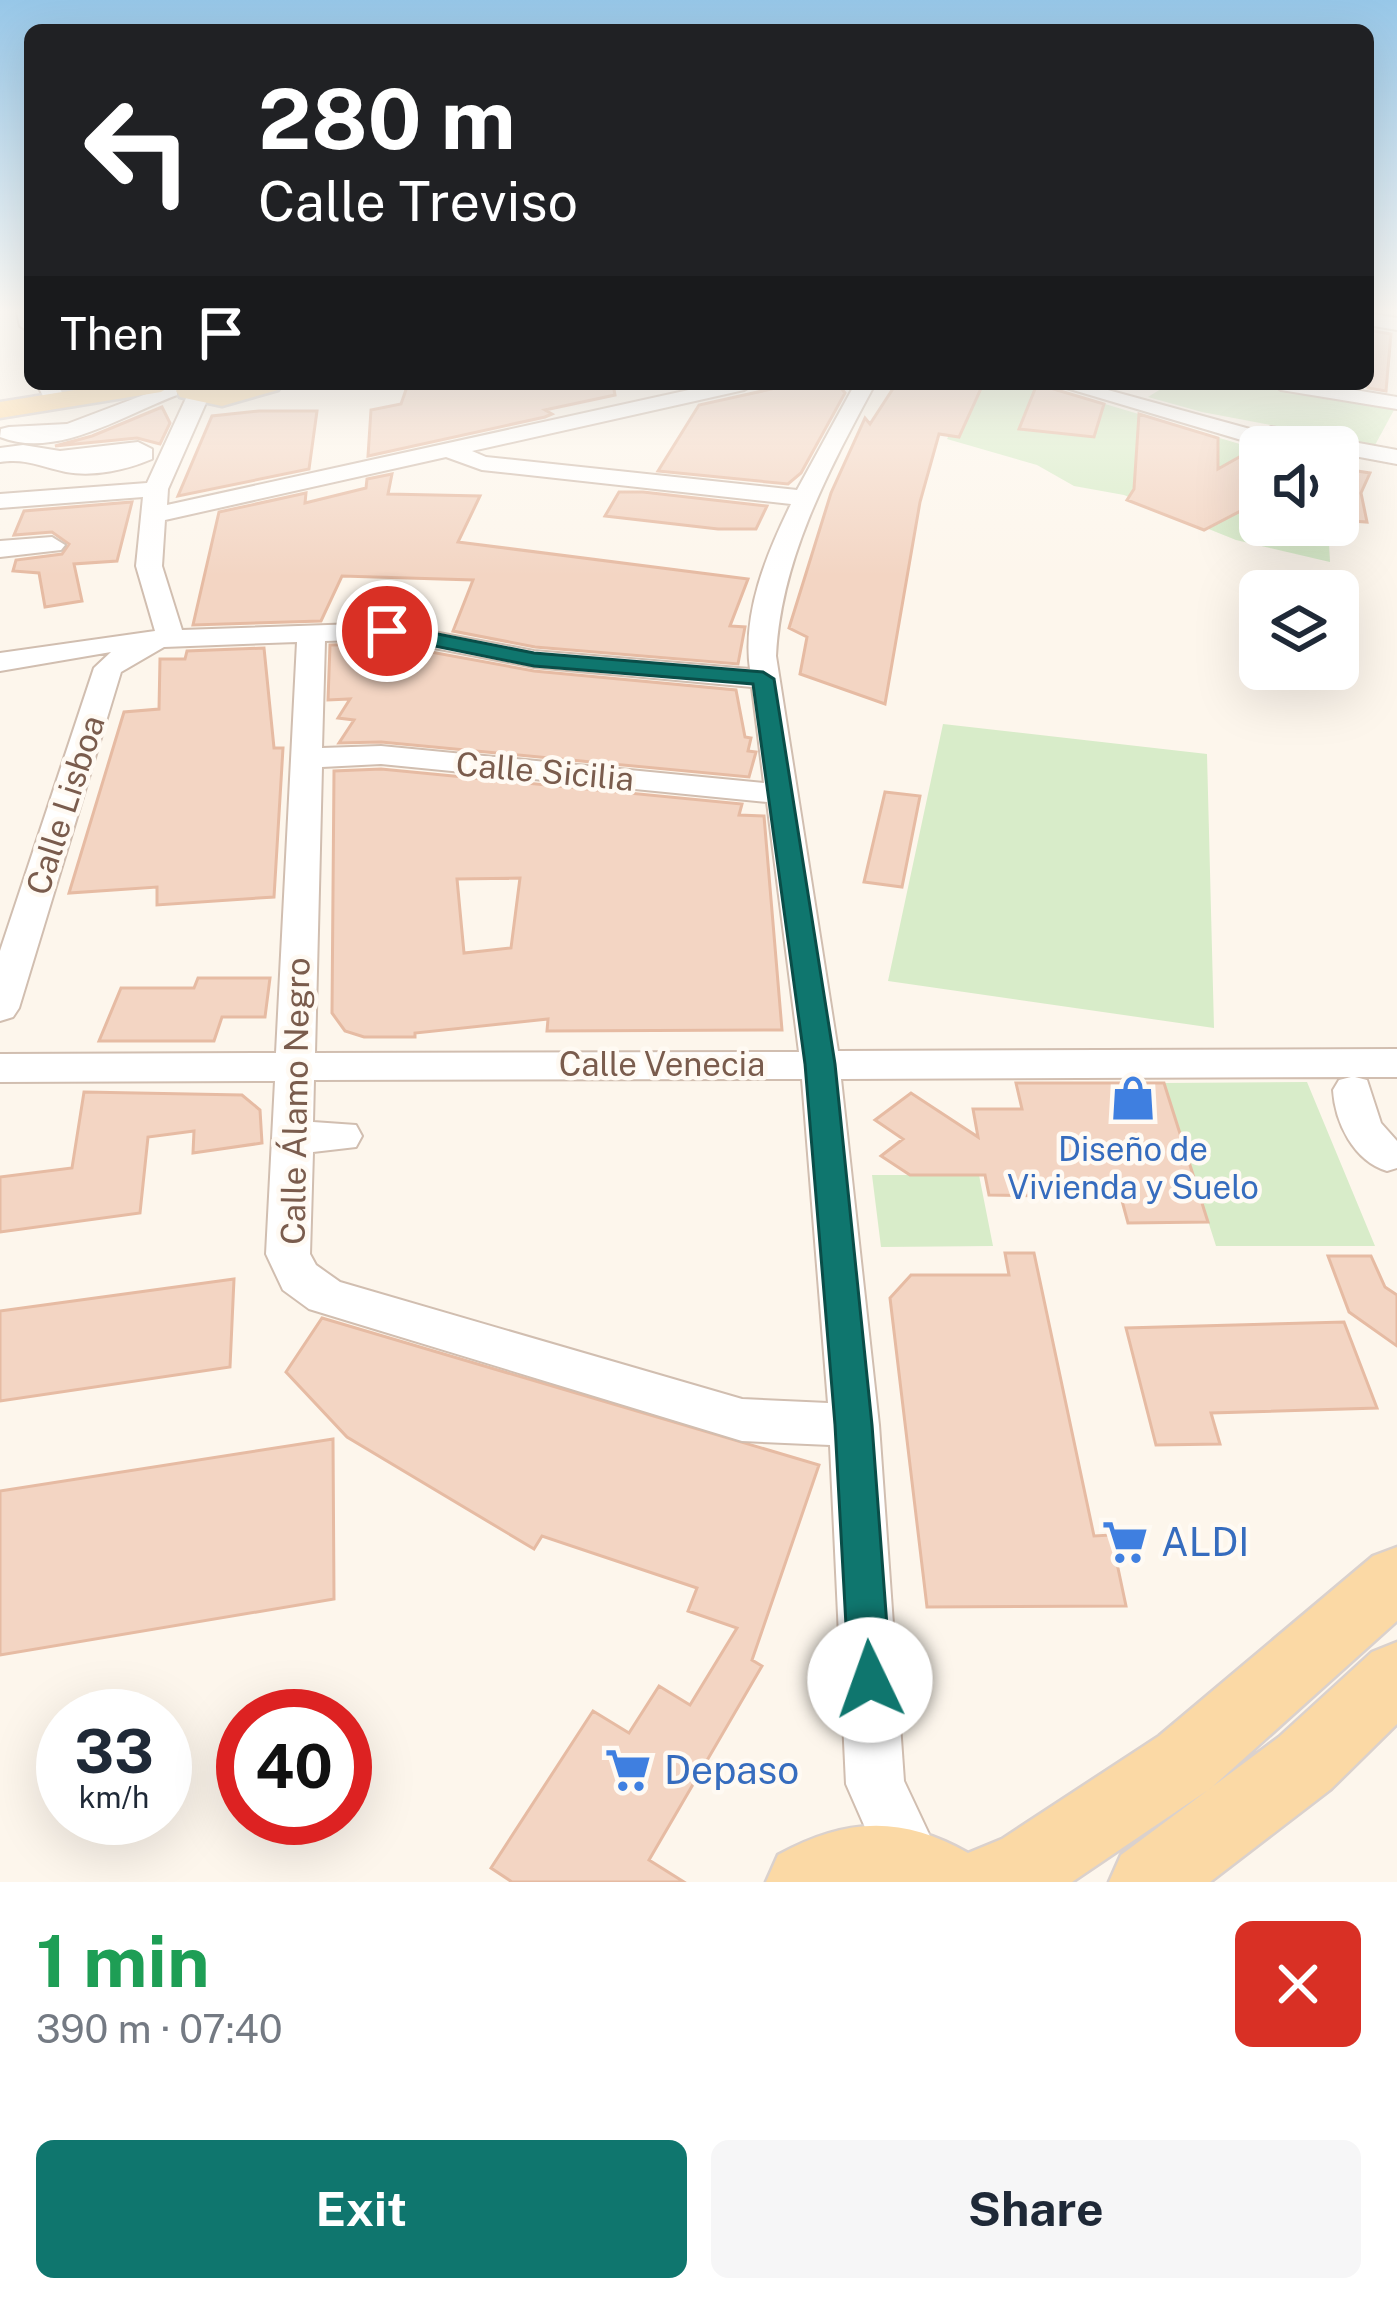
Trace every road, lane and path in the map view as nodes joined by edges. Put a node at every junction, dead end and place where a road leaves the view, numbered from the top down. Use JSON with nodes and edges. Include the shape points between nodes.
{"nodes":[{"id":1,"x":44,"y":400,"type":"edge"},
{"id":2,"x":101,"y":400,"type":"edge"},
{"id":3,"x":141,"y":400,"type":"edge"},
{"id":4,"x":188,"y":400,"type":"edge"},
{"id":5,"x":674,"y":400,"type":"edge"},
{"id":6,"x":856,"y":400,"type":"edge"},
{"id":7,"x":1124,"y":400,"type":"edge"},
{"id":8,"x":124,"y":403,"type":"junction"},
{"id":9,"x":1201,"y":420,"type":"junction"},
{"id":10,"x":1239,"y":432,"type":"edge"},
{"id":11,"x":6,"y":434,"type":"edge"},
{"id":12,"x":451,"y":450,"type":"junction"},
{"id":13,"x":53,"y":453,"type":"junction"},
{"id":14,"x":1359,"y":460,"type":"edge"},
{"id":15,"x":1393,"y":461,"type":"edge"},
{"id":16,"x":0,"y":470,"type":"edge"},
{"id":17,"x":803,"y":498,"type":"junction"},
{"id":18,"x":0,"y":501,"type":"edge"},
{"id":19,"x":155,"y":502,"type":"junction"},
{"id":20,"x":52,"y":545,"type":"dead end"},
{"id":21,"x":0,"y":549,"type":"edge"},
{"id":22,"x":311,"y":632,"type":"junction"},
{"id":23,"x":171,"y":640,"type":"junction"},
{"id":24,"x":0,"y":662,"type":"edge"},
{"id":25,"x":763,"y":679,"type":"junction"},
{"id":26,"x":306,"y":758,"type":"junction"},
{"id":27,"x":783,"y":794,"type":"junction"},
{"id":28,"x":0,"y":1008,"type":"edge"},
{"id":29,"x":1397,"y":1063,"type":"edge"},
{"id":30,"x":294,"y":1064,"type":"junction"},
{"id":31,"x":820,"y":1064,"type":"junction"},
{"id":32,"x":0,"y":1068,"type":"edge"},
{"id":33,"x":1353,"y":1090,"type":"dead end"},
{"id":34,"x":341,"y":1136,"type":"dead end"},
{"id":35,"x":292,"y":1137,"type":"junction"},
{"id":36,"x":1387,"y":1156,"type":"dead end"},
{"id":37,"x":854,"y":1425,"type":"junction"},
{"id":38,"x":1397,"y":1578,"type":"edge"},
{"id":39,"x":1397,"y":1676,"type":"edge"},
{"id":40,"x":876,"y":1873,"type":"edge"},
{"id":41,"x":992,"y":1882,"type":"edge"},
{"id":42,"x":1148,"y":1882,"type":"edge"}],
"edges":[{"from":1,"to":11,"type":"main road"},
{"from":2,"to":8,"type":"main road"},
{"from":3,"to":8,"type":"main road"},
{"from":4,"to":19,"type":"street"},
{"from":5,"to":12,"type":"street"},
{"from":6,"to":17,"type":"street"},
{"from":7,"to":9,"type":"street"},
{"from":8,"to":11,"type":"street"},
{"from":8,"to":11,"type":"street"},
{"from":8,"to":13,"type":"street"},
{"from":9,"to":10,"type":"street"},
{"from":9,"to":15,"type":"street"},
{"from":11,"to":13,"type":"street"},
{"from":12,"to":17,"type":"street","via":[[482,464]]},
{"from":12,"to":19,"type":"street"},
{"from":13,"to":16,"type":"street"},
{"from":14,"to":15,"type":"street"},
{"from":17,"to":25,"type":"street","via":[[761,627]]},
{"from":18,"to":19,"type":"street"},
{"from":19,"to":23,"type":"street","via":[[149,566]]},
{"from":20,"to":21,"type":"street"},
{"from":22,"to":23,"type":"street"},
{"from":22,"to":25,"type":"street","via":[[387,631],[534,659]]},
{"from":22,"to":26,"type":"street","name":"Calle Álamo Negro"},
{"from":23,"to":24,"type":"street"},
{"from":23,"to":28,"type":"street","name":"Calle Lisboa","via":[[108,668]]},
{"from":25,"to":27,"type":"street"},
{"from":26,"to":27,"type":"street","name":"Calle Sicilia","via":[[381,755]]},
{"from":26,"to":30,"type":"street","name":"Calle Álamo Negro"},
{"from":27,"to":31,"type":"street"},
{"from":29,"to":31,"type":"street","name":"Calle Venecia"},
{"from":30,"to":31,"type":"street","name":"Calle Venecia"},
{"from":30,"to":32,"type":"street","name":"Calle Venecia"},
{"from":30,"to":35,"type":"street","name":"Calle Álamo Negro"},
{"from":31,"to":37,"type":"street"},
{"from":33,"to":36,"type":"street","via":[[1370,1141]]},
{"from":34,"to":35,"type":"street"},
{"from":35,"to":37,"type":"street","name":"Calle Álamo Negro","via":[[288,1254],[299,1277],[325,1296],[742,1420]]},
{"from":37,"to":40,"type":"street"},
{"from":38,"to":41,"type":"main road","via":[[1184,1762],[1029,1866]]},
{"from":39,"to":42,"type":"main road","via":[[1305,1763]]}]}
